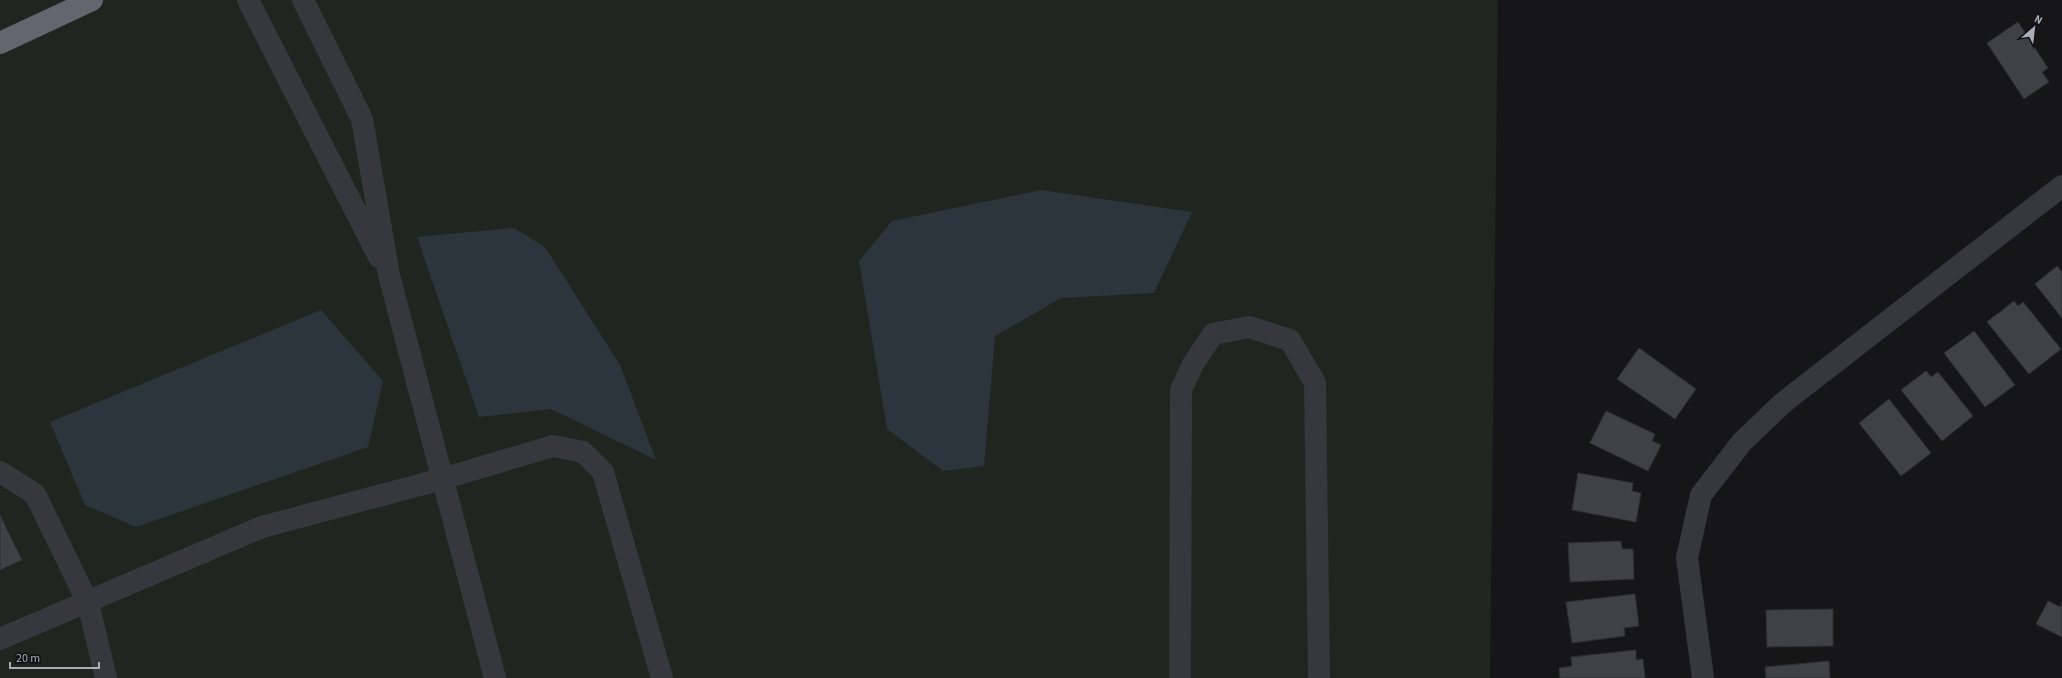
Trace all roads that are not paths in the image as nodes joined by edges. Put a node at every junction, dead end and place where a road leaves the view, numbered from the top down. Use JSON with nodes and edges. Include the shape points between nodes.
{"nodes":[{"id":1,"x":92,"y":0,"type":"edge"},
{"id":2,"x":248,"y":0,"type":"edge"},
{"id":3,"x":303,"y":0,"type":"edge"},
{"id":4,"x":0,"y":43,"type":"edge"},
{"id":5,"x":2062,"y":186,"type":"edge"},
{"id":6,"x":389,"y":276,"type":"junction"},
{"id":7,"x":0,"y":472,"type":"edge"},
{"id":8,"x":442,"y":479,"type":"junction"},
{"id":9,"x":88,"y":603,"type":"junction"},
{"id":10,"x":0,"y":639,"type":"edge"},
{"id":11,"x":106,"y":678,"type":"edge"},
{"id":12,"x":495,"y":678,"type":"edge"},
{"id":13,"x":662,"y":678,"type":"edge"},
{"id":14,"x":1180,"y":678,"type":"edge"},
{"id":15,"x":1319,"y":678,"type":"edge"},
{"id":16,"x":1703,"y":678,"type":"edge"}],
"edges":[{"from":1,"to":4,"type":"highway"},
{"from":2,"to":6,"type":"street"},
{"from":3,"to":6,"type":"street","via":[[362,119]]},
{"from":5,"to":16,"type":"street","via":[[1784,402],[1742,442],[1702,495],[1687,558]]},
{"from":6,"to":8,"type":"street"},
{"from":7,"to":9,"type":"street","via":[[35,494]]},
{"from":8,"to":9,"type":"street","via":[[262,527]]},
{"from":8,"to":12,"type":"street"},
{"from":8,"to":13,"type":"street","via":[[553,446],[583,452],[603,472]]},
{"from":9,"to":10,"type":"street"},
{"from":9,"to":11,"type":"street"},
{"from":14,"to":15,"type":"street","via":[[1181,390],[1193,364],[1213,334],[1249,327],[1290,340],[1315,383]]}]}
